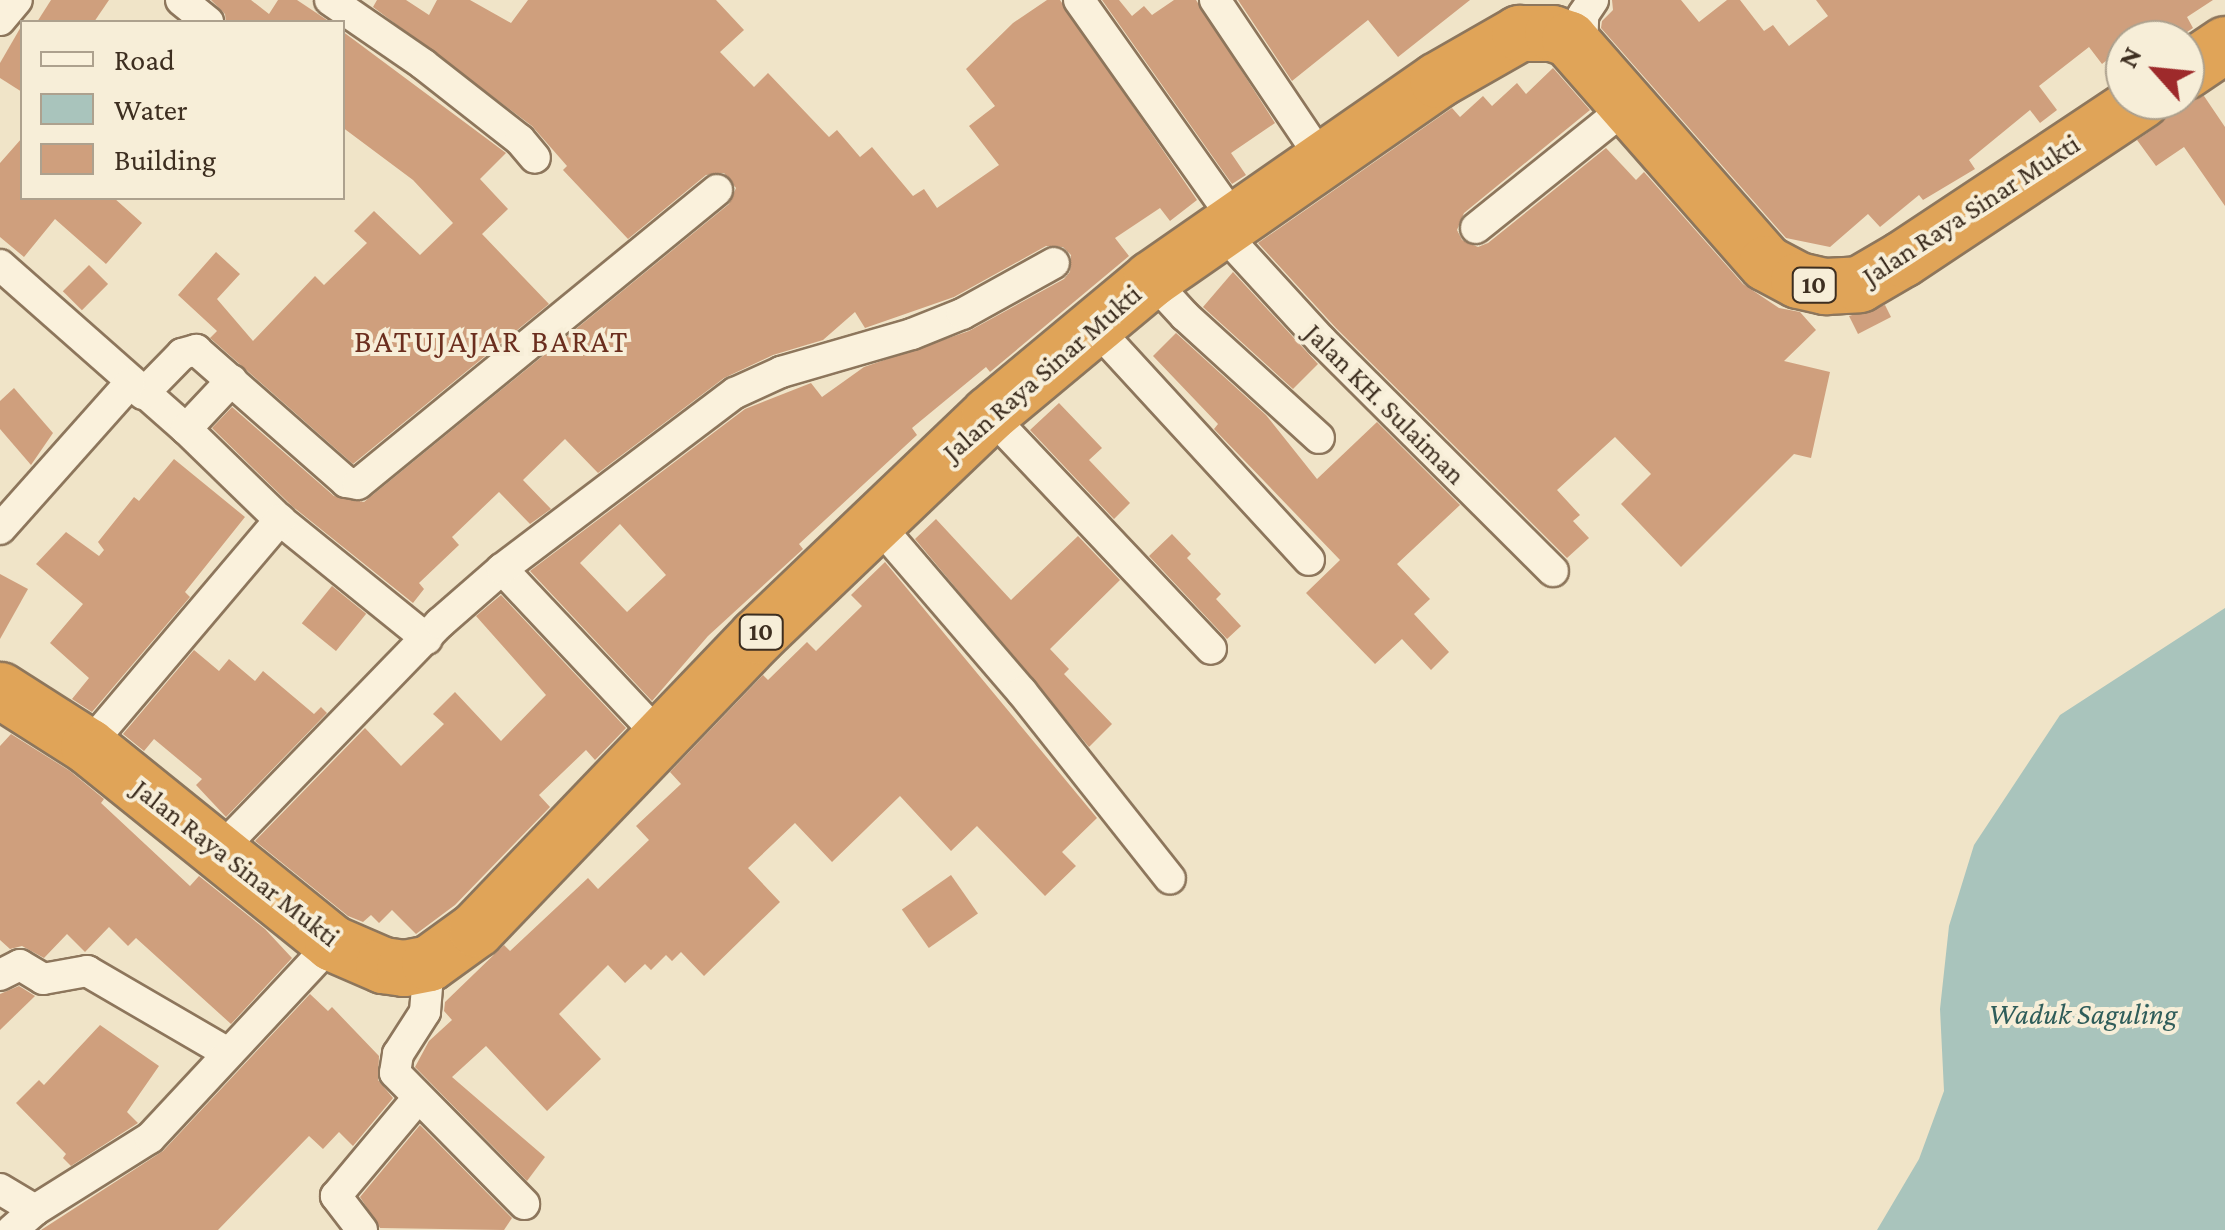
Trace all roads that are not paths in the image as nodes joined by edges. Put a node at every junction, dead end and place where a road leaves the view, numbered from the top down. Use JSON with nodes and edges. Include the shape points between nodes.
{"nodes":[{"id":1,"x":17,"y":0,"type":"edge"},
{"id":2,"x":181,"y":0,"type":"edge"},
{"id":3,"x":330,"y":0,"type":"edge"},
{"id":4,"x":1079,"y":0,"type":"edge"},
{"id":5,"x":1214,"y":0,"type":"edge"},
{"id":6,"x":0,"y":20,"type":"edge"},
{"id":7,"x":206,"y":20,"type":"edge"},
{"id":8,"x":1566,"y":21,"type":"edge"},
{"id":9,"x":1630,"y":105,"type":"junction"},
{"id":10,"x":2111,"y":120,"type":"edge"},
{"id":11,"x":534,"y":158,"type":"dead end"},
{"id":12,"x":1322,"y":158,"type":"junction"},
{"id":13,"x":717,"y":190,"type":"dead end"},
{"id":14,"x":1229,"y":227,"type":"junction"},
{"id":15,"x":1476,"y":228,"type":"dead end"},
{"id":16,"x":1054,"y":262,"type":"dead end"},
{"id":17,"x":0,"y":265,"type":"edge"},
{"id":18,"x":1151,"y":280,"type":"junction"},
{"id":19,"x":1093,"y":325,"type":"junction"},
{"id":20,"x":232,"y":380,"type":"junction"},
{"id":21,"x":137,"y":388,"type":"junction"},
{"id":22,"x":989,"y":414,"type":"junction"},
{"id":23,"x":186,"y":429,"type":"junction"},
{"id":24,"x":1319,"y":438,"type":"dead end"},
{"id":25,"x":280,"y":520,"type":"junction"},
{"id":26,"x":874,"y":520,"type":"junction"},
{"id":27,"x":0,"y":529,"type":"edge"},
{"id":28,"x":1309,"y":560,"type":"dead end"},
{"id":29,"x":502,"y":568,"type":"junction"},
{"id":30,"x":1553,"y":571,"type":"dead end"},
{"id":31,"x":427,"y":639,"type":"junction"},
{"id":32,"x":1212,"y":649,"type":"dead end"},
{"id":33,"x":0,"y":690,"type":"edge"},
{"id":34,"x":661,"y":738,"type":"junction"},
{"id":35,"x":88,"y":746,"type":"junction"},
{"id":36,"x":218,"y":852,"type":"junction"},
{"id":37,"x":1170,"y":879,"type":"dead end"},
{"id":38,"x":332,"y":943,"type":"junction"},
{"id":39,"x":429,"y":963,"type":"junction"},
{"id":40,"x":0,"y":975,"type":"edge"},
{"id":41,"x":228,"y":1053,"type":"junction"},
{"id":42,"x":417,"y":1099,"type":"junction"},
{"id":43,"x":0,"y":1189,"type":"edge"},
{"id":44,"x":524,"y":1204,"type":"dead end"},
{"id":45,"x":23,"y":1220,"type":"edge"},
{"id":46,"x":362,"y":1230,"type":"edge"}],
"edges":[{"from":1,"to":6,"type":"street"},
{"from":2,"to":7,"type":"street"},
{"from":3,"to":11,"type":"street","via":[[478,107]]},
{"from":4,"to":14,"type":"street","name":"Jalan KH. Sulaiman"},
{"from":5,"to":12,"type":"street"},
{"from":8,"to":9,"type":"highway","name":"Jalan Raya Sinar Mukti","number":"10"},
{"from":8,"to":12,"type":"highway","name":"Jalan Raya Sinar Mukti","number":"10","via":[[1519,33]]},
{"from":9,"to":10,"type":"highway","name":"Jalan Raya Sinar Mukti","number":"10","via":[[1766,264],[1811,284],[1845,288],[1902,259]]},
{"from":9,"to":15,"type":"street"},
{"from":12,"to":14,"type":"highway","name":"Jalan Raya Sinar Mukti","number":"10"},
{"from":13,"to":20,"type":"street","via":[[358,484],[346,482]]},
{"from":14,"to":18,"type":"highway","name":"Jalan Raya Sinar Mukti","number":"10"},
{"from":14,"to":30,"type":"street","name":"Jalan KH. Sulaiman","via":[[1322,341]]},
{"from":16,"to":29,"type":"street","via":[[962,314],[735,393]]},
{"from":17,"to":21,"type":"street"},
{"from":18,"to":19,"type":"highway","name":"Jalan Raya Sinar Mukti","number":"10"},
{"from":18,"to":24,"type":"street"},
{"from":19,"to":22,"type":"highway","name":"Jalan Raya Sinar Mukti","number":"10"},
{"from":19,"to":28,"type":"street"},
{"from":20,"to":21,"type":"street","via":[[188,350]]},
{"from":20,"to":23,"type":"street"},
{"from":21,"to":23,"type":"street"},
{"from":21,"to":27,"type":"street"},
{"from":22,"to":26,"type":"highway","name":"Jalan Raya Sinar Mukti","number":"10"},
{"from":22,"to":32,"type":"street"},
{"from":23,"to":25,"type":"street"},
{"from":25,"to":31,"type":"street"},
{"from":25,"to":35,"type":"street"},
{"from":26,"to":34,"type":"highway","name":"Jalan Raya Sinar Mukti","number":"10"},
{"from":26,"to":37,"type":"street"},
{"from":29,"to":31,"type":"street"},
{"from":29,"to":34,"type":"street"},
{"from":31,"to":36,"type":"street"},
{"from":33,"to":35,"type":"highway","name":"Jalan Raya Sinar Mukti"},
{"from":34,"to":39,"type":"highway","name":"Jalan Raya Sinar Mukti","number":"10","via":[[476,930]]},
{"from":35,"to":36,"type":"highway","name":"Jalan Raya Sinar Mukti"},
{"from":36,"to":38,"type":"highway","name":"Jalan Raya Sinar Mukti"},
{"from":38,"to":39,"type":"highway","name":"Jalan Raya Sinar Mukti","via":[[383,964]]},
{"from":38,"to":41,"type":"street"},
{"from":39,"to":42,"type":"street","via":[[424,1012],[395,1064],[398,1080]]},
{"from":40,"to":41,"type":"street","via":[[14,966],[43,980],[87,971]]},
{"from":41,"to":45,"type":"street","via":[[150,1138]]},
{"from":42,"to":44,"type":"street"},
{"from":42,"to":46,"type":"street","via":[[336,1196]]},
{"from":43,"to":45,"type":"street"}]}
